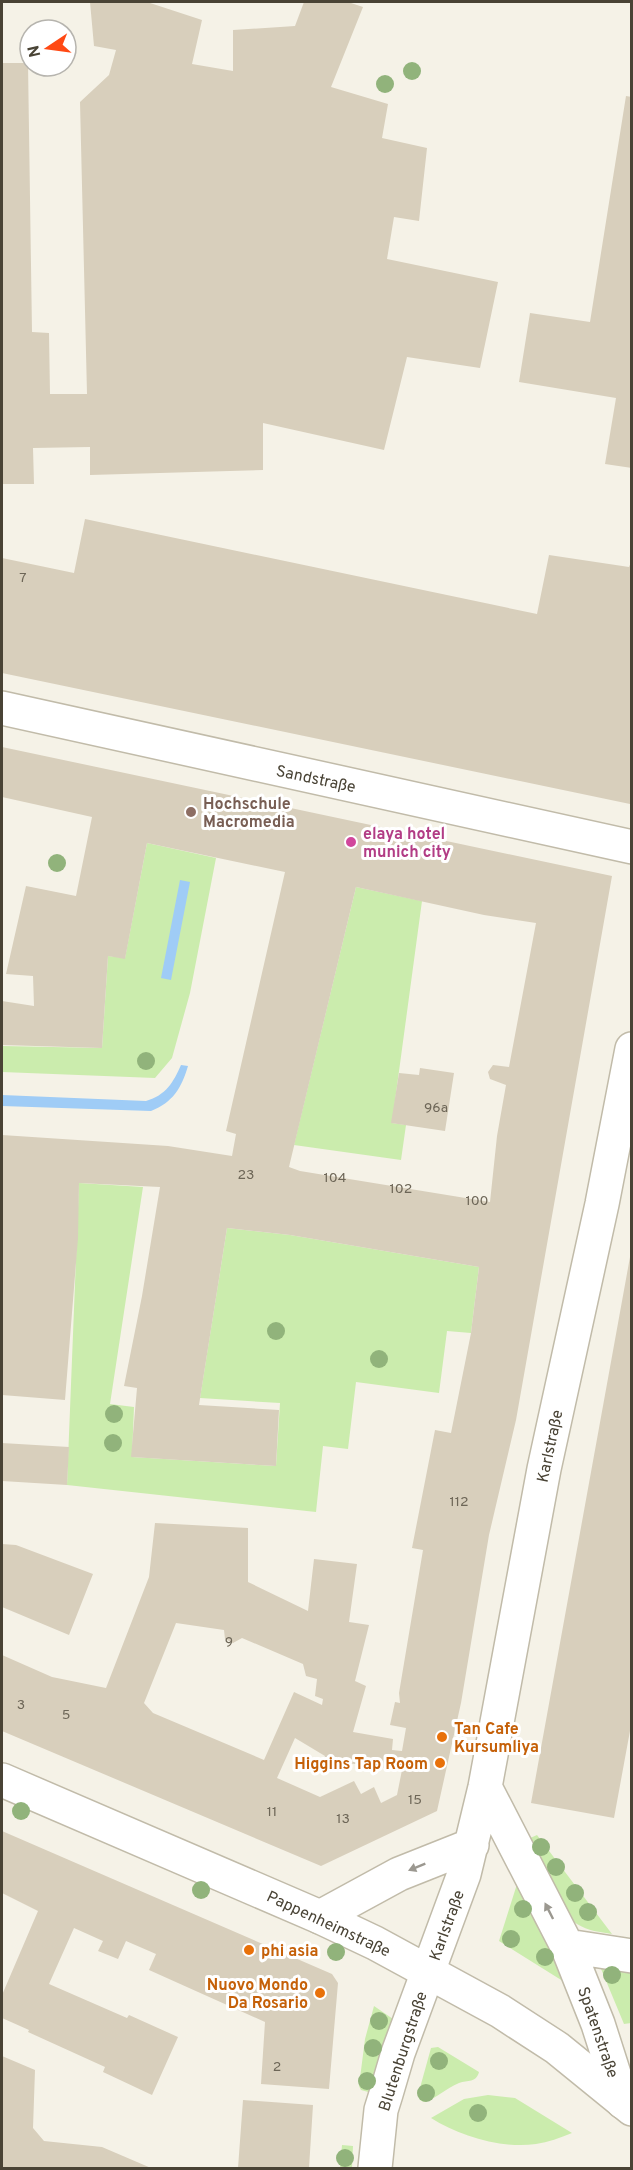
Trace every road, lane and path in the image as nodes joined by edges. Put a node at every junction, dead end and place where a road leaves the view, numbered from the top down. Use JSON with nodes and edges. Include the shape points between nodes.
{"nodes":[{"id":1,"x":2,"y":708,"type":"edge"},
{"id":2,"x":632,"y":847,"type":"edge"},
{"id":3,"x":632,"y":1049,"type":"edge"},
{"id":4,"x":2,"y":1780,"type":"edge"},
{"id":5,"x":485,"y":1787,"type":"junction"},
{"id":6,"x":471,"y":1845,"type":"junction"},
{"id":7,"x":320,"y":1917,"type":"junction"},
{"id":8,"x":567,"y":1946,"type":"junction"},
{"id":9,"x":632,"y":1956,"type":"edge"},
{"id":10,"x":429,"y":1971,"type":"junction"},
{"id":11,"x":629,"y":2099,"type":"edge"},
{"id":12,"x":375,"y":2169,"type":"edge"}],
"edges":[{"from":1,"to":2,"type":"street","name":"Sandstraße"},
{"from":3,"to":5,"type":"street","name":"Karlstraße","via":[[544,1469]]},
{"from":4,"to":7,"type":"street","name":"Pappenheimstraße"},
{"from":5,"to":6,"type":"street","name":"Karlstraße"},
{"from":8,"to":5,"type":"street","name":"Spatenstraße","one_way":true},
{"from":6,"to":7,"type":"street","one_way":true,"via":[[399,1874]]},
{"from":6,"to":10,"type":"street","name":"Karlstraße"},
{"from":7,"to":10,"type":"street","name":"Pappenheimstraße"},
{"from":8,"to":9,"type":"street"},
{"from":8,"to":11,"type":"street","name":"Spatenstraße"},
{"from":10,"to":11,"type":"street","name":"Pappenheimstraße","via":[[500,2011]]},
{"from":10,"to":12,"type":"street","name":"Blutenburgstraße","via":[[381,2110]]}]}
